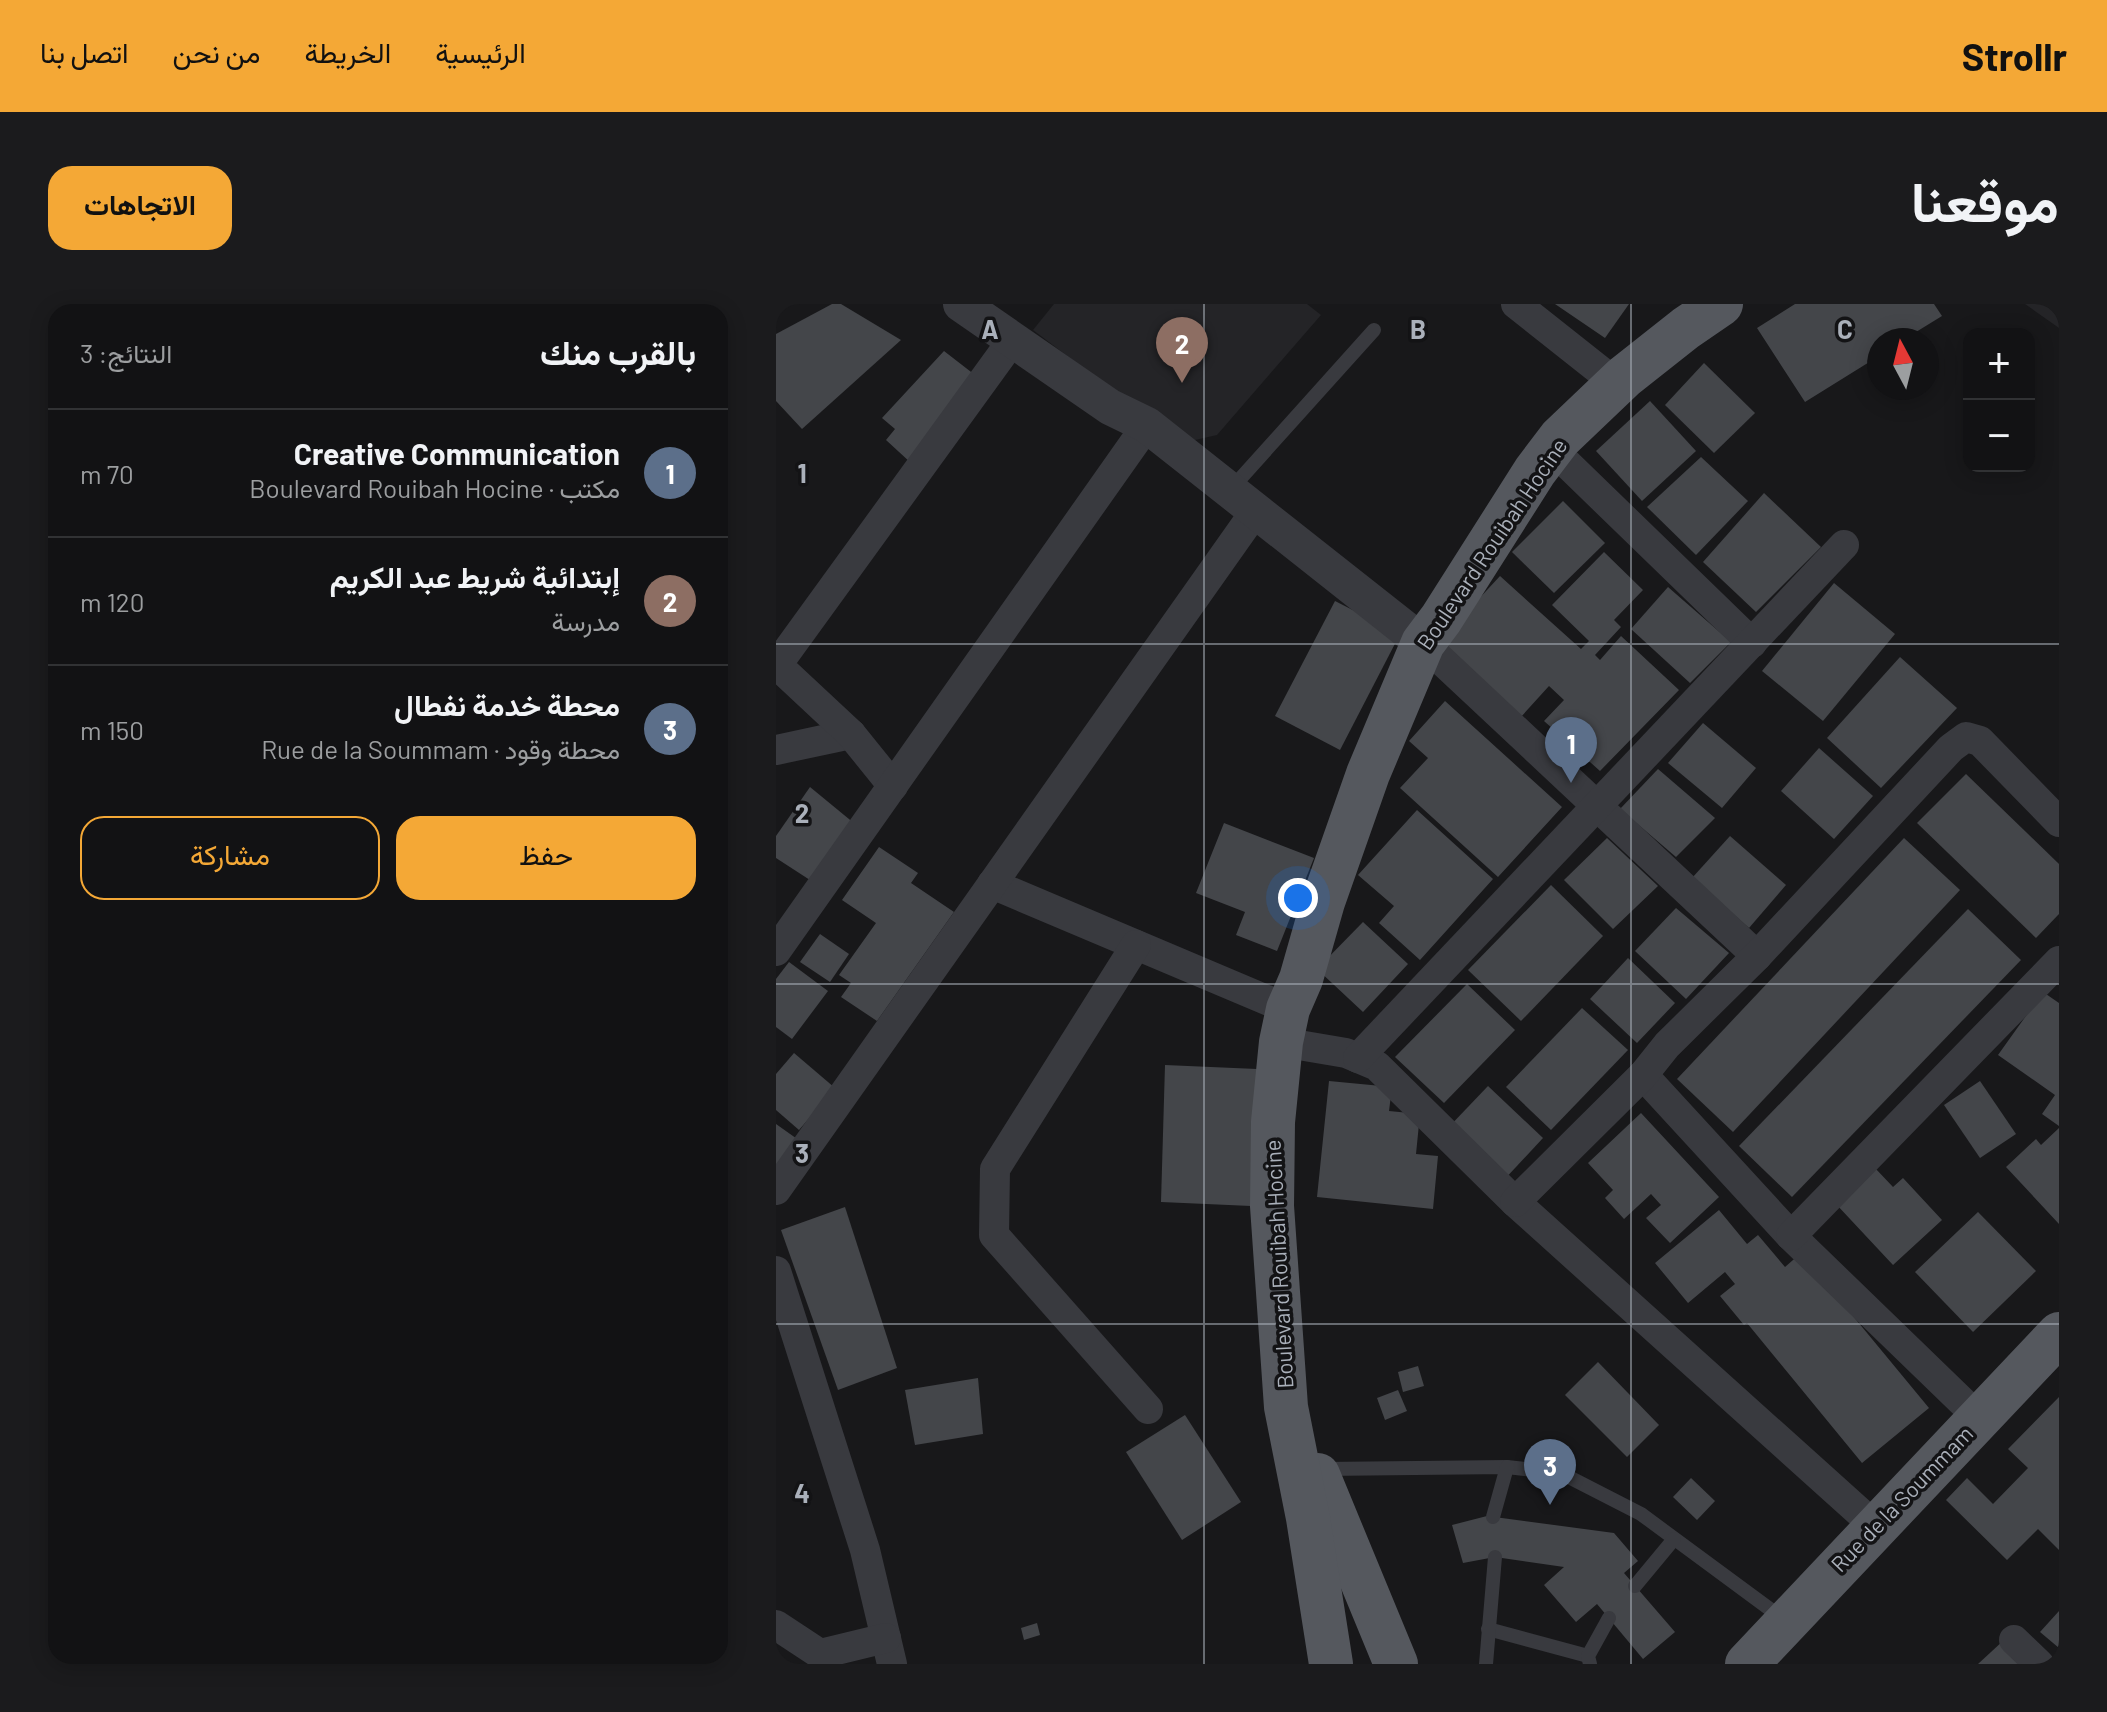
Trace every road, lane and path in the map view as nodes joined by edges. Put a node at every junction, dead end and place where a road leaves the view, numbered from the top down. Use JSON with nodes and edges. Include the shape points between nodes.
{"nodes":[{"id":1,"x":961,"y":304,"type":"edge"},
{"id":2,"x":1516,"y":304,"type":"edge"},
{"id":3,"x":1721,"y":304,"type":"edge"},
{"id":4,"x":1374,"y":330,"type":"dead end"},
{"id":5,"x":1014,"y":338,"type":"junction"},
{"id":6,"x":1617,"y":384,"type":"junction"},
{"id":7,"x":1147,"y":425,"type":"junction"},
{"id":8,"x":1552,"y":449,"type":"junction"},
{"id":9,"x":1244,"y":500,"type":"junction"},
{"id":10,"x":1844,"y":545,"type":"dead end"},
{"id":11,"x":1423,"y":643,"type":"junction"},
{"id":12,"x":1752,"y":643,"type":"junction"},
{"id":13,"x":777,"y":664,"type":"edge"},
{"id":14,"x":851,"y":734,"type":"junction"},
{"id":15,"x":776,"y":750,"type":"edge"},
{"id":16,"x":893,"y":786,"type":"junction"},
{"id":17,"x":1598,"y":807,"type":"junction"},
{"id":18,"x":2059,"y":822,"type":"edge"},
{"id":19,"x":992,"y":884,"type":"junction"},
{"id":20,"x":1136,"y":945,"type":"junction"},
{"id":21,"x":776,"y":951,"type":"edge"},
{"id":22,"x":1757,"y":956,"type":"junction"},
{"id":23,"x":2059,"y":961,"type":"edge"},
{"id":24,"x":1284,"y":1025,"type":"junction"},
{"id":25,"x":1358,"y":1058,"type":"junction"},
{"id":26,"x":1643,"y":1075,"type":"junction"},
{"id":27,"x":776,"y":1190,"type":"edge"},
{"id":28,"x":1515,"y":1202,"type":"junction"},
{"id":29,"x":1791,"y":1236,"type":"junction"},
{"id":30,"x":776,"y":1271,"type":"edge"},
{"id":31,"x":2059,"y":1334,"type":"edge"},
{"id":32,"x":1286,"y":1407,"type":"junction"},
{"id":33,"x":1148,"y":1409,"type":"dead end"},
{"id":34,"x":1979,"y":1418,"type":"junction"},
{"id":35,"x":1507,"y":1467,"type":"junction"},
{"id":36,"x":1316,"y":1469,"type":"junction"},
{"id":37,"x":1493,"y":1517,"type":"dead end"},
{"id":38,"x":1876,"y":1527,"type":"junction"},
{"id":39,"x":1674,"y":1539,"type":"junction"},
{"id":40,"x":1495,"y":1557,"type":"dead end"},
{"id":41,"x":1635,"y":1586,"type":"dead end"},
{"id":42,"x":1609,"y":1618,"type":"dead end"},
{"id":43,"x":1786,"y":1621,"type":"junction"},
{"id":44,"x":776,"y":1625,"type":"edge"},
{"id":45,"x":1488,"y":1629,"type":"junction"},
{"id":46,"x":2014,"y":1640,"type":"dead end"},
{"id":47,"x":889,"y":1651,"type":"edge"},
{"id":48,"x":1589,"y":1660,"type":"edge"},
{"id":49,"x":1331,"y":1664,"type":"edge"},
{"id":50,"x":1396,"y":1664,"type":"edge"},
{"id":51,"x":1486,"y":1664,"type":"edge"},
{"id":52,"x":1747,"y":1664,"type":"edge"},
{"id":53,"x":2039,"y":1664,"type":"edge"}],
"edges":[{"from":1,"to":5,"type":"street"},
{"from":2,"to":6,"type":"street"},
{"from":3,"to":6,"type":"main road","name":"Boulevard Rouibah Hocine"},
{"from":4,"to":9,"type":"lane"},
{"from":5,"to":7,"type":"street","via":[[1110,407]]},
{"from":5,"to":13,"type":"street"},
{"from":6,"to":8,"type":"main road","name":"Boulevard Rouibah Hocine"},
{"from":7,"to":9,"type":"street"},
{"from":7,"to":16,"type":"street"},
{"from":8,"to":11,"type":"main road","name":"Boulevard Rouibah Hocine"},
{"from":8,"to":12,"type":"street"},
{"from":9,"to":11,"type":"street"},
{"from":9,"to":19,"type":"street"},
{"from":10,"to":12,"type":"street"},
{"from":11,"to":17,"type":"street"},
{"from":11,"to":24,"type":"main road","name":"Boulevard Rouibah Hocine","via":[[1368,774]]},
{"from":12,"to":17,"type":"street"},
{"from":13,"to":14,"type":"street"},
{"from":14,"to":15,"type":"street"},
{"from":14,"to":16,"type":"street"},
{"from":16,"to":21,"type":"street"},
{"from":17,"to":22,"type":"street"},
{"from":17,"to":25,"type":"street"},
{"from":18,"to":22,"type":"street","via":[[1980,741],[1966,737]]},
{"from":19,"to":20,"type":"street"},
{"from":19,"to":27,"type":"street"},
{"from":20,"to":24,"type":"street"},
{"from":20,"to":33,"type":"street","via":[[995,1169],[994,1235]]},
{"from":22,"to":26,"type":"street"},
{"from":23,"to":29,"type":"street"},
{"from":24,"to":25,"type":"street"},
{"from":24,"to":32,"type":"main road","name":"Boulevard Rouibah Hocine","via":[[1273,1122],[1272,1206]]},
{"from":25,"to":28,"type":"street","via":[[1377,1066]]},
{"from":26,"to":28,"type":"street"},
{"from":26,"to":29,"type":"street"},
{"from":28,"to":38,"type":"street"},
{"from":29,"to":34,"type":"street"},
{"from":30,"to":47,"type":"street","via":[[865,1550]]},
{"from":31,"to":34,"type":"main road","name":"Rue de la Soummam"},
{"from":32,"to":36,"type":"main road"},
{"from":32,"to":49,"type":"main road"},
{"from":34,"to":38,"type":"main road","name":"Rue de la Soummam"},
{"from":35,"to":36,"type":"lane"},
{"from":35,"to":37,"type":"lane"},
{"from":35,"to":39,"type":"lane","via":[[1561,1473],[1641,1514]]},
{"from":36,"to":50,"type":"main road"},
{"from":38,"to":43,"type":"main road","name":"Rue de la Soummam"},
{"from":39,"to":41,"type":"lane"},
{"from":39,"to":43,"type":"lane"},
{"from":40,"to":45,"type":"lane"},
{"from":42,"to":48,"type":"lane"},
{"from":43,"to":52,"type":"main road","name":"Rue de la Soummam"},
{"from":44,"to":47,"type":"street","via":[[820,1654]]},
{"from":45,"to":48,"type":"lane"},
{"from":45,"to":51,"type":"lane"},
{"from":46,"to":53,"type":"street"}]}
